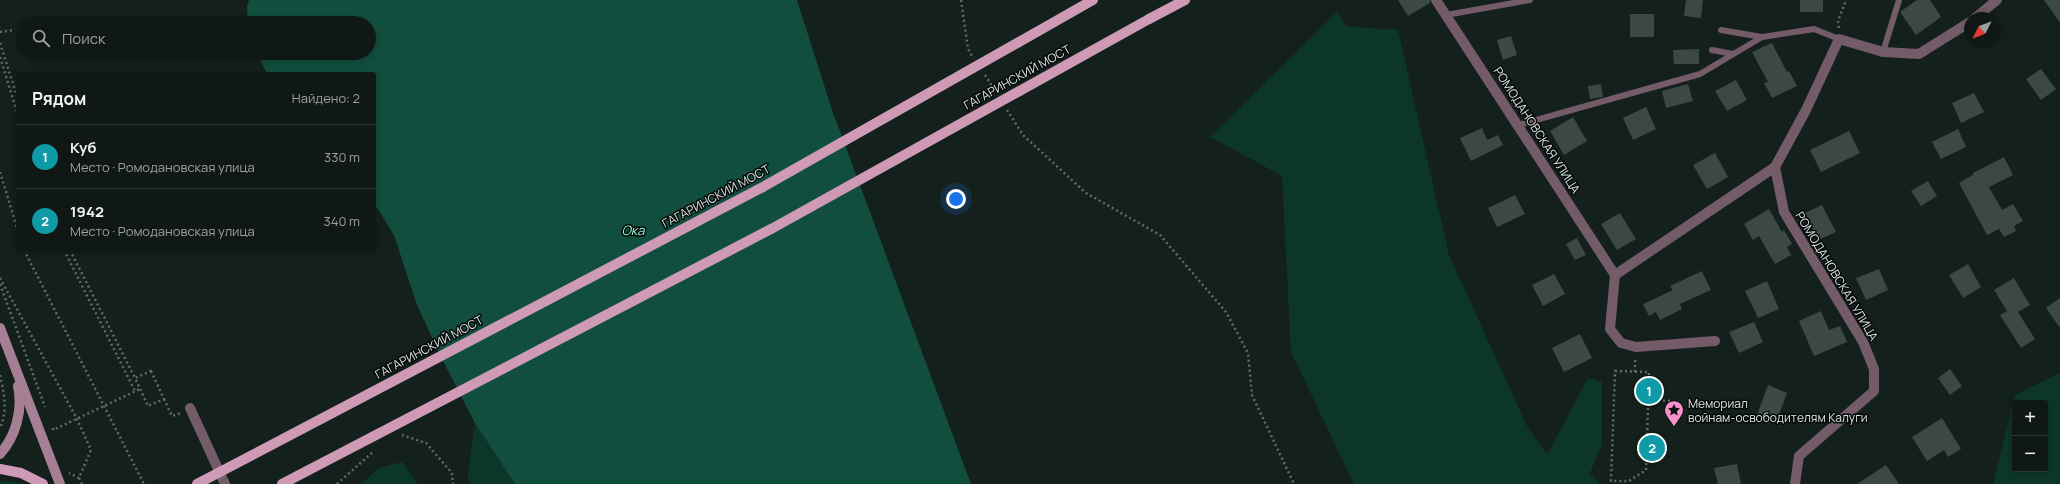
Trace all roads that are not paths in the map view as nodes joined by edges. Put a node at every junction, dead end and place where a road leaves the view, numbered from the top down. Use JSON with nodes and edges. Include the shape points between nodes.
{"nodes":[{"id":1,"x":1093,"y":0,"type":"edge"},
{"id":2,"x":1185,"y":0,"type":"edge"},
{"id":3,"x":1436,"y":0,"type":"edge"},
{"id":4,"x":1530,"y":0,"type":"edge"},
{"id":5,"x":1899,"y":0,"type":"edge"},
{"id":6,"x":1997,"y":0,"type":"edge"},
{"id":7,"x":1982,"y":12,"type":"edge"},
{"id":8,"x":1446,"y":15,"type":"junction"},
{"id":9,"x":1964,"y":26,"type":"edge"},
{"id":10,"x":1721,"y":30,"type":"dead end"},
{"id":11,"x":1762,"y":38,"type":"junction"},
{"id":12,"x":1840,"y":39,"type":"junction"},
{"id":13,"x":1712,"y":50,"type":"dead end"},
{"id":14,"x":1883,"y":52,"type":"junction"},
{"id":15,"x":1733,"y":54,"type":"junction"},
{"id":16,"x":1518,"y":124,"type":"junction"},
{"id":17,"x":1775,"y":167,"type":"junction"},
{"id":18,"x":1615,"y":274,"type":"junction"},
{"id":19,"x":0,"y":328,"type":"edge"},
{"id":20,"x":1715,"y":341,"type":"dead end"},
{"id":21,"x":14,"y":366,"type":"junction"},
{"id":22,"x":190,"y":408,"type":"dead end"},
{"id":23,"x":0,"y":454,"type":"edge"},
{"id":24,"x":0,"y":469,"type":"edge"},
{"id":25,"x":43,"y":484,"type":"edge"},
{"id":26,"x":60,"y":484,"type":"edge"},
{"id":27,"x":197,"y":484,"type":"edge"},
{"id":28,"x":225,"y":484,"type":"edge"},
{"id":29,"x":282,"y":484,"type":"edge"},
{"id":30,"x":1795,"y":484,"type":"edge"}],
"edges":[{"from":1,"to":27,"type":"main road","name":"ГАГАРИНСКИЙ МОСТ","bridge":true,"via":[[762,187]]},
{"from":2,"to":29,"type":"main road","name":"ГАГАРИНСКИЙ МОСТ","bridge":true,"via":[[773,228]]},
{"from":3,"to":8,"type":"street","name":"РОМОДАНОВСКАЯ УЛИЦА"},
{"from":4,"to":8,"type":"lane"},
{"from":5,"to":14,"type":"lane"},
{"from":6,"to":7,"type":"street"},
{"from":8,"to":16,"type":"street","name":"РОМОДАНОВСКАЯ УЛИЦА"},
{"from":9,"to":14,"type":"street","via":[[1919,54]]},
{"from":10,"to":11,"type":"lane"},
{"from":11,"to":12,"type":"lane","via":[[1814,29]]},
{"from":11,"to":15,"type":"lane"},
{"from":12,"to":14,"type":"street"},
{"from":12,"to":17,"type":"street"},
{"from":13,"to":15,"type":"lane"},
{"from":15,"to":16,"type":"lane","via":[[1700,74]]},
{"from":16,"to":18,"type":"street","name":"РОМОДАНОВСКАЯ УЛИЦА"},
{"from":17,"to":18,"type":"street"},
{"from":17,"to":30,"type":"street","name":"РОМОДАНОВСКАЯ УЛИЦА","via":[[1784,212],[1862,342],[1874,369],[1874,391],[1798,456]]},
{"from":18,"to":20,"type":"street","via":[[1610,329],[1621,343],[1636,346]]},
{"from":19,"to":21,"type":"main road"},
{"from":21,"to":23,"type":"main road","via":[[19,389],[17,422],[13,435]]},
{"from":21,"to":26,"type":"main road"},
{"from":22,"to":28,"type":"street"},
{"from":24,"to":25,"type":"main road","via":[[21,473]]}]}
